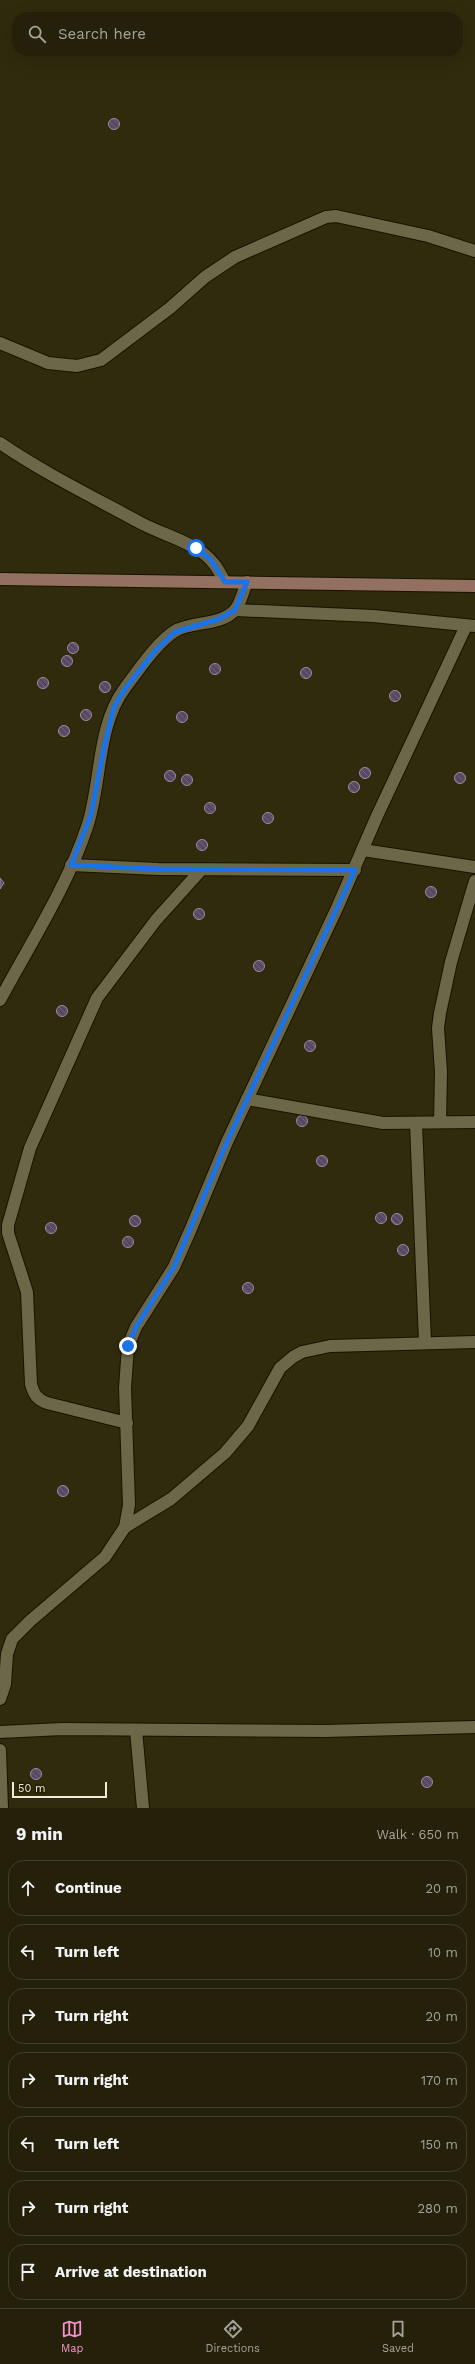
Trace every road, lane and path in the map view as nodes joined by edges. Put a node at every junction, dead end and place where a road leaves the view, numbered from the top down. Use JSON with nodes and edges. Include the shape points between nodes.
{"nodes":[{"id":1,"x":475,"y":251,"type":"edge"},
{"id":2,"x":0,"y":343,"type":"edge"},
{"id":3,"x":0,"y":443,"type":"edge"},
{"id":4,"x":0,"y":579,"type":"edge"},
{"id":5,"x":225,"y":582,"type":"junction"},
{"id":6,"x":247,"y":582,"type":"junction"},
{"id":7,"x":475,"y":586,"type":"edge"},
{"id":8,"x":235,"y":610,"type":"junction"},
{"id":9,"x":471,"y":626,"type":"edge"},
{"id":10,"x":363,"y":850,"type":"junction"},
{"id":11,"x":71,"y":865,"type":"junction"},
{"id":12,"x":475,"y":867,"type":"edge"},
{"id":13,"x":201,"y":870,"type":"junction"},
{"id":14,"x":355,"y":870,"type":"junction"},
{"id":15,"x":475,"y":881,"type":"edge"},
{"id":16,"x":0,"y":1000,"type":"edge"},
{"id":17,"x":248,"y":1099,"type":"junction"},
{"id":18,"x":440,"y":1122,"type":"junction"},
{"id":19,"x":475,"y":1122,"type":"edge"},
{"id":20,"x":416,"y":1124,"type":"junction"},
{"id":21,"x":425,"y":1342,"type":"junction"},
{"id":22,"x":475,"y":1342,"type":"edge"},
{"id":23,"x":127,"y":1423,"type":"junction"},
{"id":24,"x":125,"y":1528,"type":"junction"},
{"id":25,"x":0,"y":1699,"type":"edge"},
{"id":26,"x":475,"y":1728,"type":"edge"},
{"id":27,"x":136,"y":1730,"type":"junction"},
{"id":28,"x":0,"y":1732,"type":"edge"},
{"id":29,"x":0,"y":1750,"type":"edge"},
{"id":30,"x":2,"y":1808,"type":"edge"},
{"id":31,"x":143,"y":1808,"type":"edge"}],
"edges":[{"from":1,"to":2,"type":"street","via":[[428,236],[336,216],[326,217],[235,256],[101,360],[77,366],[48,363]]},
{"from":3,"to":5,"type":"street","via":[[54,478],[114,507],[138,522],[196,548],[211,560]]},
{"from":4,"to":5,"type":"street"},
{"from":5,"to":6,"type":"street"},
{"from":6,"to":7,"type":"street"},
{"from":6,"to":8,"type":"street"},
{"from":8,"to":9,"type":"street","via":[[381,617]]},
{"from":8,"to":11,"type":"street","via":[[219,619],[175,632],[155,651],[125,689],[114,707],[91,815]]},
{"from":9,"to":10,"type":"street"},
{"from":10,"to":12,"type":"street"},
{"from":10,"to":14,"type":"street"},
{"from":11,"to":13,"type":"street"},
{"from":11,"to":16,"type":"street"},
{"from":13,"to":14,"type":"street"},
{"from":13,"to":23,"type":"street","via":[[156,920],[97,998],[30,1148],[8,1225],[8,1233],[28,1292],[31,1384],[34,1394],[47,1404]]},
{"from":14,"to":17,"type":"street"},
{"from":15,"to":18,"type":"street","via":[[451,962],[440,1013]]},
{"from":17,"to":20,"type":"street","via":[[364,1121]]},
{"from":17,"to":23,"type":"street","via":[[174,1267],[136,1327],[128,1346],[125,1362]]},
{"from":18,"to":19,"type":"street"},
{"from":18,"to":20,"type":"street"},
{"from":20,"to":21,"type":"street"},
{"from":21,"to":22,"type":"street"},
{"from":21,"to":24,"type":"street","via":[[330,1346],[302,1352],[293,1357],[280,1368],[248,1426],[225,1453],[171,1499]]},
{"from":23,"to":24,"type":"street","via":[[129,1505]]},
{"from":24,"to":25,"type":"street","via":[[105,1557],[30,1621],[12,1640],[7,1654],[5,1684]]},
{"from":26,"to":27,"type":"street","via":[[325,1731]]},
{"from":27,"to":28,"type":"street"},
{"from":27,"to":31,"type":"street"},
{"from":29,"to":30,"type":"street"}]}
